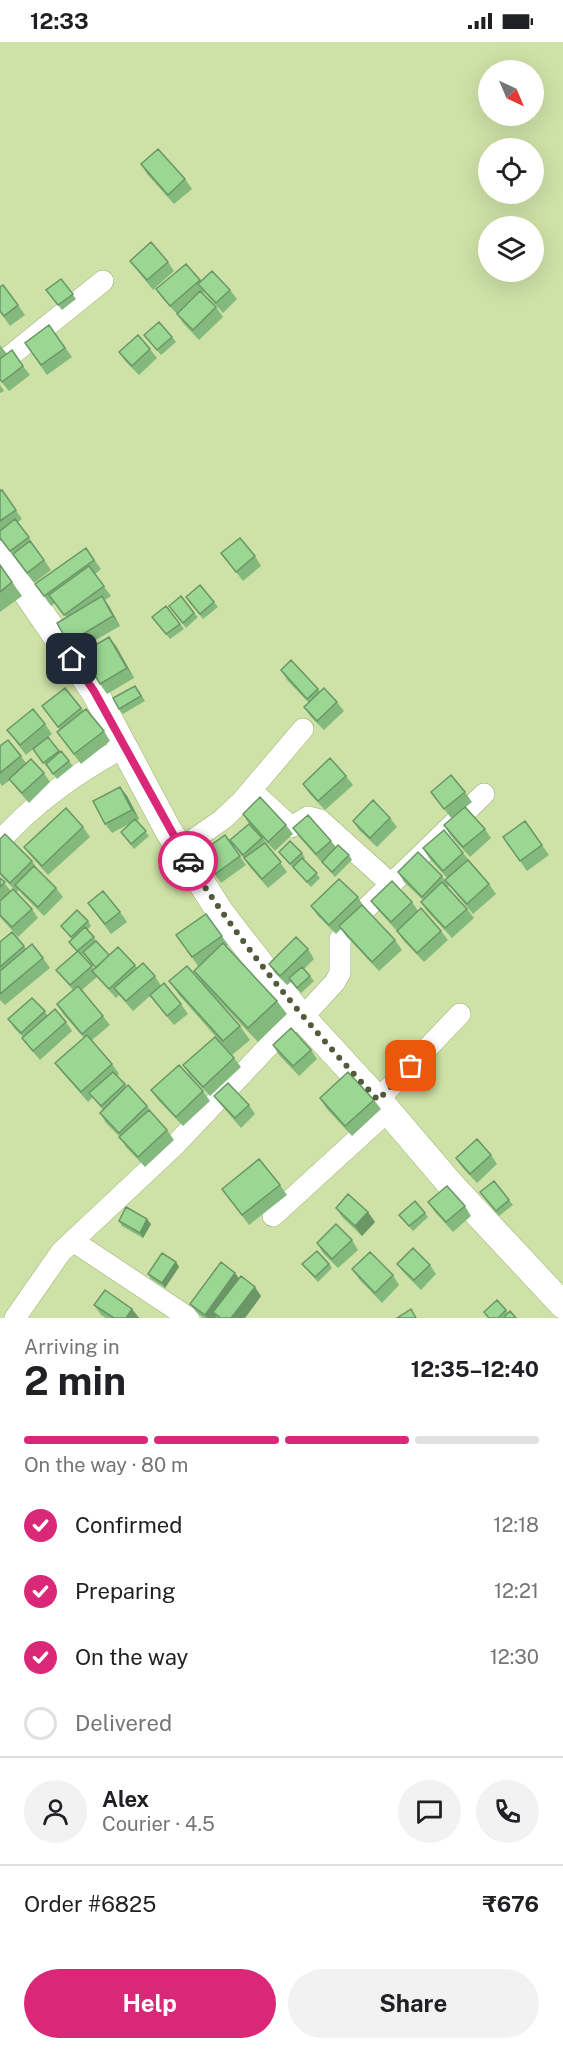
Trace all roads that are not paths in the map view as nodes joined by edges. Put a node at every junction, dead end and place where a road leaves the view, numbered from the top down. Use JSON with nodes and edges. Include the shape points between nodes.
{"nodes":[{"id":1,"x":103,"y":281,"type":"dead end"},
{"id":2,"x":0,"y":364,"type":"edge"},
{"id":3,"x":0,"y":554,"type":"edge"},
{"id":4,"x":303,"y":729,"type":"dead end"},
{"id":5,"x":123,"y":747,"type":"junction"},
{"id":6,"x":251,"y":790,"type":"junction"},
{"id":7,"x":484,"y":794,"type":"dead end"},
{"id":8,"x":0,"y":841,"type":"edge"},
{"id":9,"x":180,"y":849,"type":"junction"},
{"id":10,"x":392,"y":885,"type":"junction"},
{"id":11,"x":460,"y":1014,"type":"dead end"},
{"id":12,"x":301,"y":1016,"type":"junction"},
{"id":13,"x":383,"y":1106,"type":"junction"},
{"id":14,"x":273,"y":1216,"type":"dead end"},
{"id":15,"x":73,"y":1241,"type":"junction"},
{"id":16,"x":563,"y":1305,"type":"edge"},
{"id":17,"x":15,"y":1318,"type":"edge"},
{"id":18,"x":189,"y":1318,"type":"edge"}],
"edges":[{"from":1,"to":2,"type":"street"},
{"from":3,"to":5,"type":"street","via":[[94,691]]},
{"from":4,"to":6,"type":"street"},
{"from":5,"to":8,"type":"street","via":[[49,793]]},
{"from":5,"to":9,"type":"street"},
{"from":6,"to":9,"type":"street","via":[[224,819]]},
{"from":6,"to":10,"type":"street","via":[[291,827],[308,818],[320,820]]},
{"from":7,"to":10,"type":"street"},
{"from":9,"to":12,"type":"street","via":[[220,912]]},
{"from":10,"to":12,"type":"street","via":[[353,921],[340,939],[340,973],[324,996]]},
{"from":11,"to":13,"type":"street"},
{"from":12,"to":13,"type":"street"},
{"from":12,"to":15,"type":"street","via":[[176,1144]]},
{"from":13,"to":14,"type":"street"},
{"from":13,"to":16,"type":"street"},
{"from":15,"to":17,"type":"street"},
{"from":15,"to":18,"type":"street"}]}
